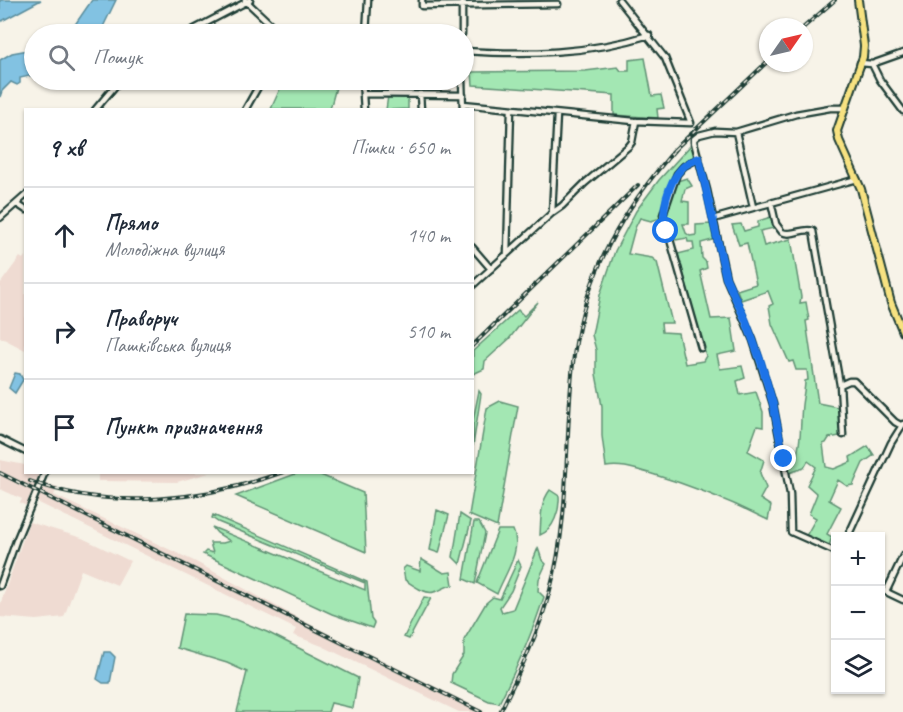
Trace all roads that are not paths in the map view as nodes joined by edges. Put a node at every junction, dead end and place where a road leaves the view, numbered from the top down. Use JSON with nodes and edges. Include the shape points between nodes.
{"nodes":[{"id":1,"x":368,"y":0,"type":"edge"},
{"id":2,"x":462,"y":0,"type":"edge"},
{"id":3,"x":620,"y":0,"type":"edge"},
{"id":4,"x":858,"y":0,"type":"edge"},
{"id":5,"x":247,"y":1,"type":"edge"},
{"id":6,"x":543,"y":2,"type":"edge"},
{"id":7,"x":422,"y":3,"type":"edge"},
{"id":8,"x":503,"y":3,"type":"edge"},
{"id":9,"x":558,"y":4,"type":"dead end"},
{"id":10,"x":462,"y":7,"type":"junction"},
{"id":11,"x":204,"y":24,"type":"edge"},
{"id":12,"x":271,"y":24,"type":"edge"},
{"id":13,"x":367,"y":24,"type":"edge"},
{"id":14,"x":462,"y":24,"type":"edge"},
{"id":15,"x":649,"y":35,"type":"junction"},
{"id":16,"x":474,"y":51,"type":"edge"},
{"id":17,"x":903,"y":53,"type":"edge"},
{"id":18,"x":860,"y":63,"type":"junction"},
{"id":19,"x":872,"y":64,"type":"junction"},
{"id":20,"x":112,"y":90,"type":"edge"},
{"id":21,"x":256,"y":90,"type":"edge"},
{"id":22,"x":363,"y":90,"type":"edge"},
{"id":23,"x":463,"y":90,"type":"edge"},
{"id":24,"x":363,"y":94,"type":"junction"},
{"id":25,"x":420,"y":94,"type":"junction"},
{"id":26,"x":463,"y":95,"type":"junction"},
{"id":27,"x":463,"y":107,"type":"edge"},
{"id":28,"x":97,"y":108,"type":"edge"},
{"id":29,"x":246,"y":108,"type":"edge"},
{"id":30,"x":364,"y":108,"type":"edge"},
{"id":31,"x":421,"y":108,"type":"edge"},
{"id":32,"x":845,"y":108,"type":"junction"},
{"id":33,"x":511,"y":109,"type":"junction"},
{"id":34,"x":903,"y":111,"type":"edge"},
{"id":35,"x":557,"y":114,"type":"junction"},
{"id":36,"x":636,"y":121,"type":"junction"},
{"id":37,"x":736,"y":132,"type":"junction"},
{"id":38,"x":699,"y":158,"type":"junction"},
{"id":39,"x":857,"y":179,"type":"junction"},
{"id":40,"x":24,"y":197,"type":"edge"},
{"id":41,"x":771,"y":202,"type":"junction"},
{"id":42,"x":17,"y":204,"type":"junction"},
{"id":43,"x":753,"y":207,"type":"junction"},
{"id":44,"x":24,"y":209,"type":"edge"},
{"id":45,"x":552,"y":213,"type":"junction"},
{"id":46,"x":0,"y":218,"type":"edge"},
{"id":47,"x":713,"y":219,"type":"junction"},
{"id":48,"x":474,"y":249,"type":"edge"},
{"id":49,"x":507,"y":254,"type":"junction"},
{"id":50,"x":490,"y":269,"type":"junction"},
{"id":51,"x":474,"y":284,"type":"edge"},
{"id":52,"x":903,"y":332,"type":"edge"},
{"id":53,"x":701,"y":348,"type":"dead end"},
{"id":54,"x":840,"y":385,"type":"junction"},
{"id":55,"x":902,"y":425,"type":"edge"},
{"id":56,"x":843,"y":435,"type":"dead end"},
{"id":57,"x":0,"y":439,"type":"edge"},
{"id":58,"x":24,"y":451,"type":"edge"},
{"id":59,"x":44,"y":474,"type":"edge"},
{"id":60,"x":850,"y":532,"type":"edge"},
{"id":61,"x":831,"y":550,"type":"edge"},
{"id":62,"x":903,"y":556,"type":"edge"},
{"id":63,"x":0,"y":586,"type":"edge"},
{"id":64,"x":886,"y":592,"type":"joint"},
{"id":65,"x":903,"y":600,"type":"edge"}],
"edges":[{"from":1,"to":13,"type":"street"},
{"from":2,"to":10,"type":"street"},
{"from":3,"to":15,"type":"street"},
{"from":4,"to":18,"type":"main road","via":[[864,46]]},
{"from":5,"to":11,"type":"street"},
{"from":5,"to":12,"type":"street"},
{"from":6,"to":8,"type":"street"},
{"from":6,"to":9,"type":"street"},
{"from":7,"to":10,"type":"street"},
{"from":8,"to":10,"type":"street"},
{"from":10,"to":14,"type":"street"},
{"from":15,"to":16,"type":"street","via":[[600,48]]},
{"from":15,"to":36,"type":"street","via":[[665,58],[691,123]]},
{"from":17,"to":19,"type":"street"},
{"from":18,"to":19,"type":"street"},
{"from":18,"to":32,"type":"main road"},
{"from":19,"to":34,"type":"street"},
{"from":20,"to":28,"type":"street"},
{"from":21,"to":29,"type":"street"},
{"from":22,"to":24,"type":"street"},
{"from":23,"to":26,"type":"street"},
{"from":24,"to":25,"type":"street"},
{"from":24,"to":30,"type":"street"},
{"from":25,"to":26,"type":"street"},
{"from":25,"to":31,"type":"street"},
{"from":26,"to":27,"type":"street"},
{"from":27,"to":33,"type":"street"},
{"from":32,"to":37,"type":"street","via":[[796,114]]},
{"from":32,"to":39,"type":"main road","via":[[837,131]]},
{"from":33,"to":35,"type":"street"},
{"from":33,"to":49,"type":"street"},
{"from":35,"to":36,"type":"street"},
{"from":35,"to":45,"type":"street"},
{"from":36,"to":45,"type":"street","via":[[629,146]]},
{"from":37,"to":38,"type":"street","via":[[715,130],[699,135],[694,139]]},
{"from":37,"to":43,"type":"street"},
{"from":38,"to":47,"type":"street"},
{"from":38,"to":53,"type":"street","via":[[677,174],[663,215]]},
{"from":39,"to":41,"type":"street"},
{"from":39,"to":52,"type":"main road","via":[[891,303]]},
{"from":40,"to":42,"type":"street"},
{"from":41,"to":43,"type":"street"},
{"from":41,"to":54,"type":"street","via":[[778,228],[786,234],[813,231]]},
{"from":42,"to":44,"type":"street"},
{"from":42,"to":46,"type":"street"},
{"from":43,"to":47,"type":"street"},
{"from":45,"to":49,"type":"street"},
{"from":47,"to":61,"type":"street","via":[[726,278],[753,340],[773,404],[790,494],[791,531]]},
{"from":48,"to":50,"type":"street"},
{"from":49,"to":50,"type":"street"},
{"from":50,"to":51,"type":"street"},
{"from":54,"to":55,"type":"street","via":[[854,381]]},
{"from":54,"to":56,"type":"street"},
{"from":55,"to":60,"type":"street"},
{"from":57,"to":58,"type":"street"},
{"from":59,"to":63,"type":"street"},
{"from":62,"to":64,"type":"street"},
{"from":64,"to":65,"type":"street"}]}
